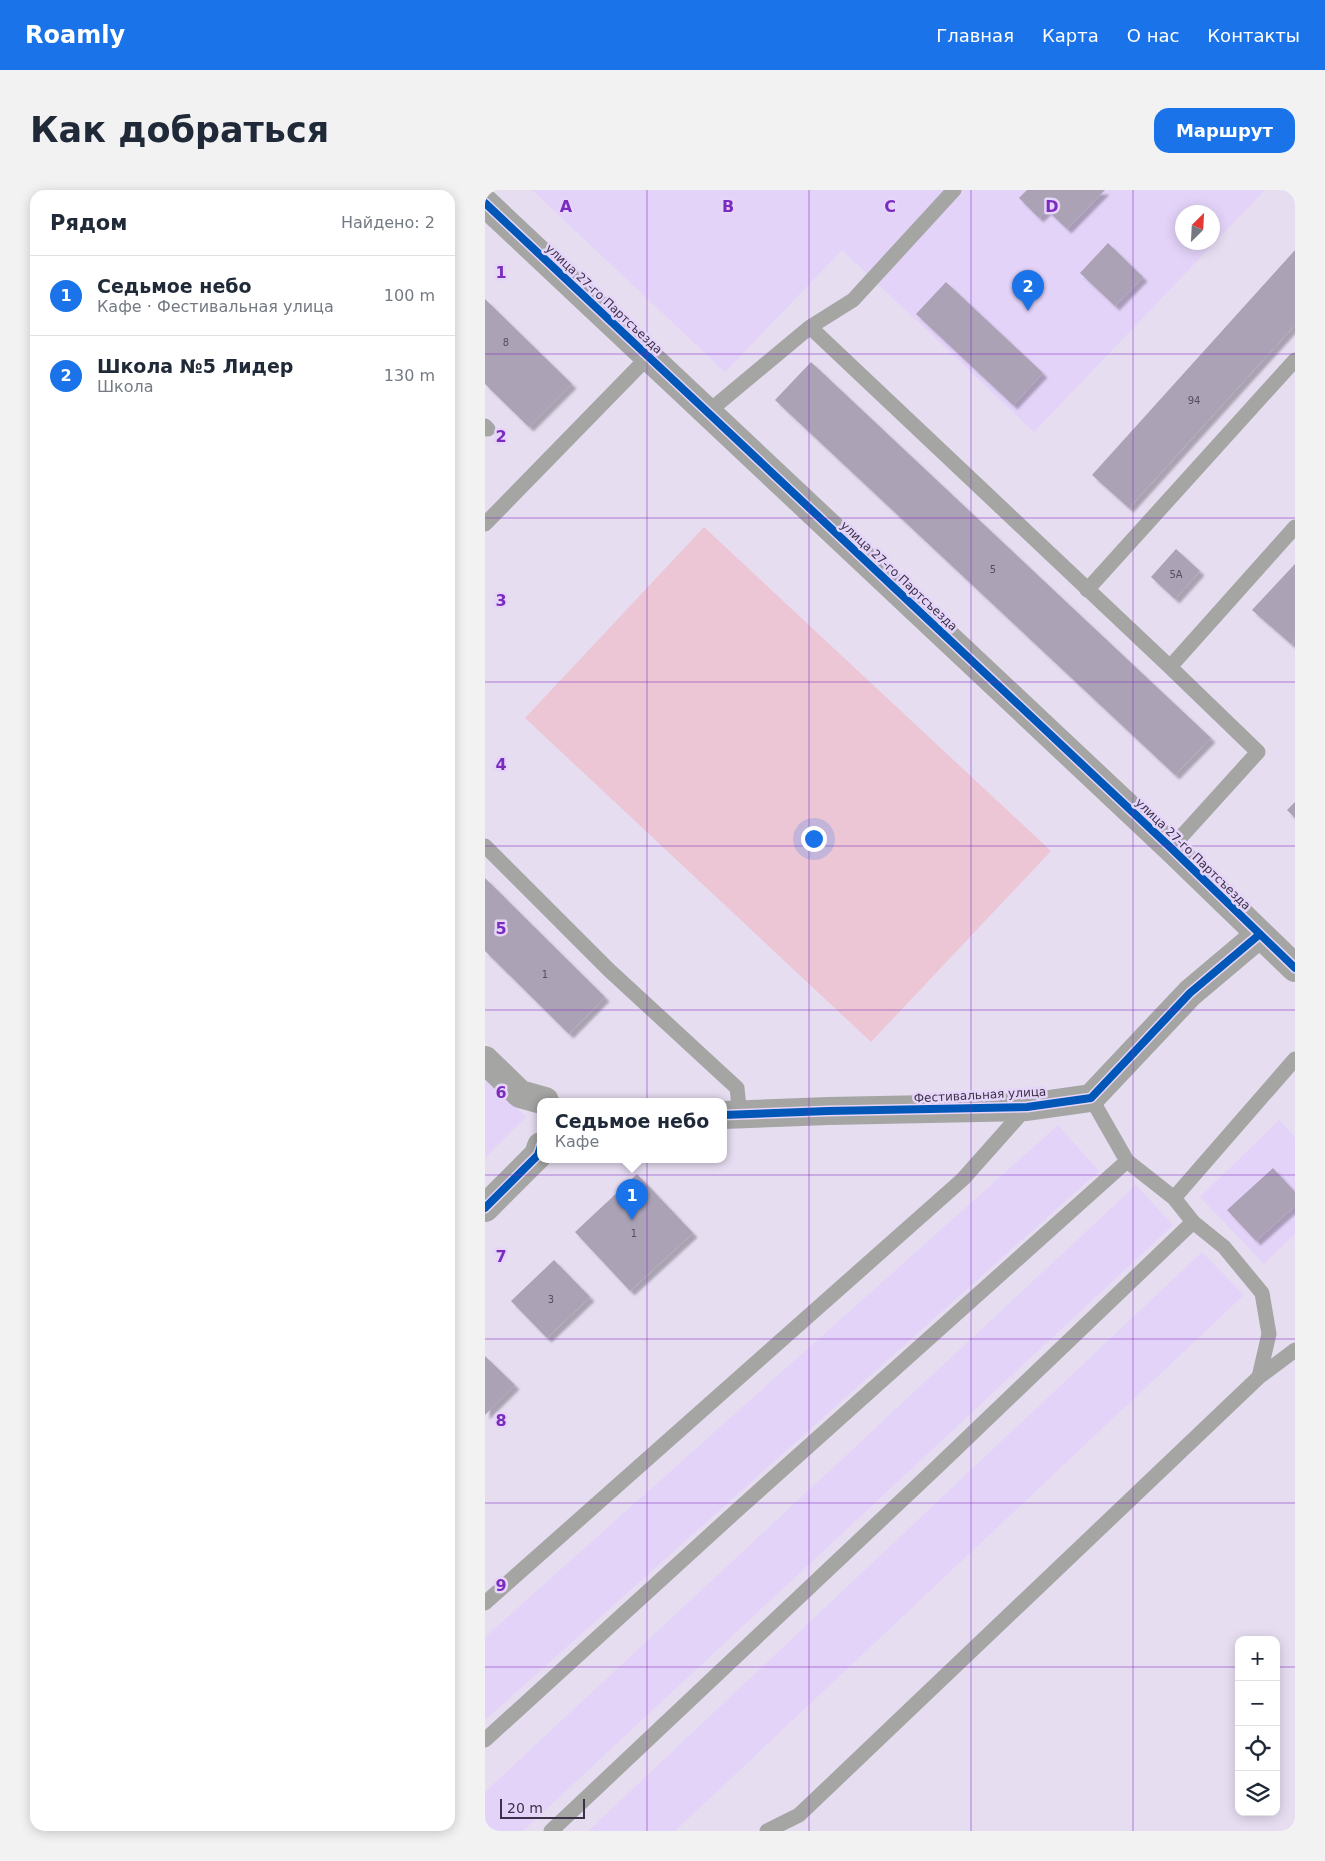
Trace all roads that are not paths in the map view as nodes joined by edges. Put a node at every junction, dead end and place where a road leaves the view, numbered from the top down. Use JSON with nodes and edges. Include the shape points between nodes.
{"nodes":[{"id":1,"x":953,"y":190,"type":"edge"},
{"id":2,"x":485,"y":203,"type":"edge"},
{"id":3,"x":810,"y":327,"type":"junction"},
{"id":4,"x":649,"y":356,"type":"junction"},
{"id":5,"x":1295,"y":360,"type":"edge"},
{"id":6,"x":708,"y":412,"type":"junction"},
{"id":7,"x":485,"y":524,"type":"edge"},
{"id":8,"x":1295,"y":527,"type":"edge"},
{"id":9,"x":1087,"y":590,"type":"junction"},
{"id":10,"x":1170,"y":667,"type":"junction"},
{"id":11,"x":485,"y":846,"type":"edge"},
{"id":12,"x":1171,"y":848,"type":"junction"},
{"id":13,"x":1260,"y":934,"type":"junction"},
{"id":14,"x":1295,"y":968,"type":"edge"},
{"id":15,"x":1295,"y":1059,"type":"edge"},
{"id":16,"x":485,"y":1060,"type":"edge"},
{"id":17,"x":1091,"y":1098,"type":"junction"},
{"id":18,"x":537,"y":1099,"type":"edge"},
{"id":19,"x":1027,"y":1107,"type":"junction"},
{"id":20,"x":732,"y":1116,"type":"edge"},
{"id":21,"x":537,"y":1156,"type":"edge"},
{"id":22,"x":1127,"y":1161,"type":"junction"},
{"id":23,"x":1174,"y":1198,"type":"junction"},
{"id":24,"x":485,"y":1208,"type":"edge"},
{"id":25,"x":1193,"y":1222,"type":"junction"},
{"id":26,"x":1295,"y":1350,"type":"edge"},
{"id":27,"x":1259,"y":1377,"type":"junction"},
{"id":28,"x":485,"y":1604,"type":"edge"},
{"id":29,"x":485,"y":1740,"type":"edge"},
{"id":30,"x":551,"y":1831,"type":"edge"},
{"id":31,"x":767,"y":1831,"type":"edge"}],
"edges":[{"from":1,"to":3,"type":"lane","via":[[853,300]]},
{"from":2,"to":4,"type":"street","name":"улица 27-го Партсъезда"},
{"from":3,"to":6,"type":"lane"},
{"from":3,"to":9,"type":"lane"},
{"from":4,"to":6,"type":"street","name":"улица 27-го Партсъезда"},
{"from":4,"to":7,"type":"lane"},
{"from":5,"to":9,"type":"lane"},
{"from":6,"to":12,"type":"street","name":"улица 27-го Партсъезда"},
{"from":8,"to":10,"type":"lane"},
{"from":9,"to":10,"type":"lane"},
{"from":10,"to":12,"type":"lane","via":[[1258,752]]},
{"from":11,"to":20,"type":"lane","via":[[609,970],[737,1088]]},
{"from":12,"to":13,"type":"street","name":"улица 27-го Партсъезда"},
{"from":13,"to":14,"type":"street","name":"улица 27-го Партсъезда"},
{"from":13,"to":17,"type":"street","via":[[1190,993]]},
{"from":15,"to":23,"type":"lane"},
{"from":16,"to":18,"type":"street","via":[[521,1094]]},
{"from":17,"to":19,"type":"street","name":"Фестивальная улица"},
{"from":17,"to":22,"type":"lane"},
{"from":19,"to":20,"type":"street","name":"Фестивальная улица"},
{"from":19,"to":28,"type":"lane","via":[[963,1179]]},
{"from":21,"to":24,"type":"street"},
{"from":22,"to":23,"type":"lane"},
{"from":22,"to":29,"type":"lane"},
{"from":23,"to":25,"type":"lane"},
{"from":25,"to":27,"type":"lane","via":[[1223,1247],[1262,1293],[1269,1334]]},
{"from":25,"to":30,"type":"lane"},
{"from":26,"to":27,"type":"lane"},
{"from":27,"to":31,"type":"lane","via":[[799,1815]]}]}
